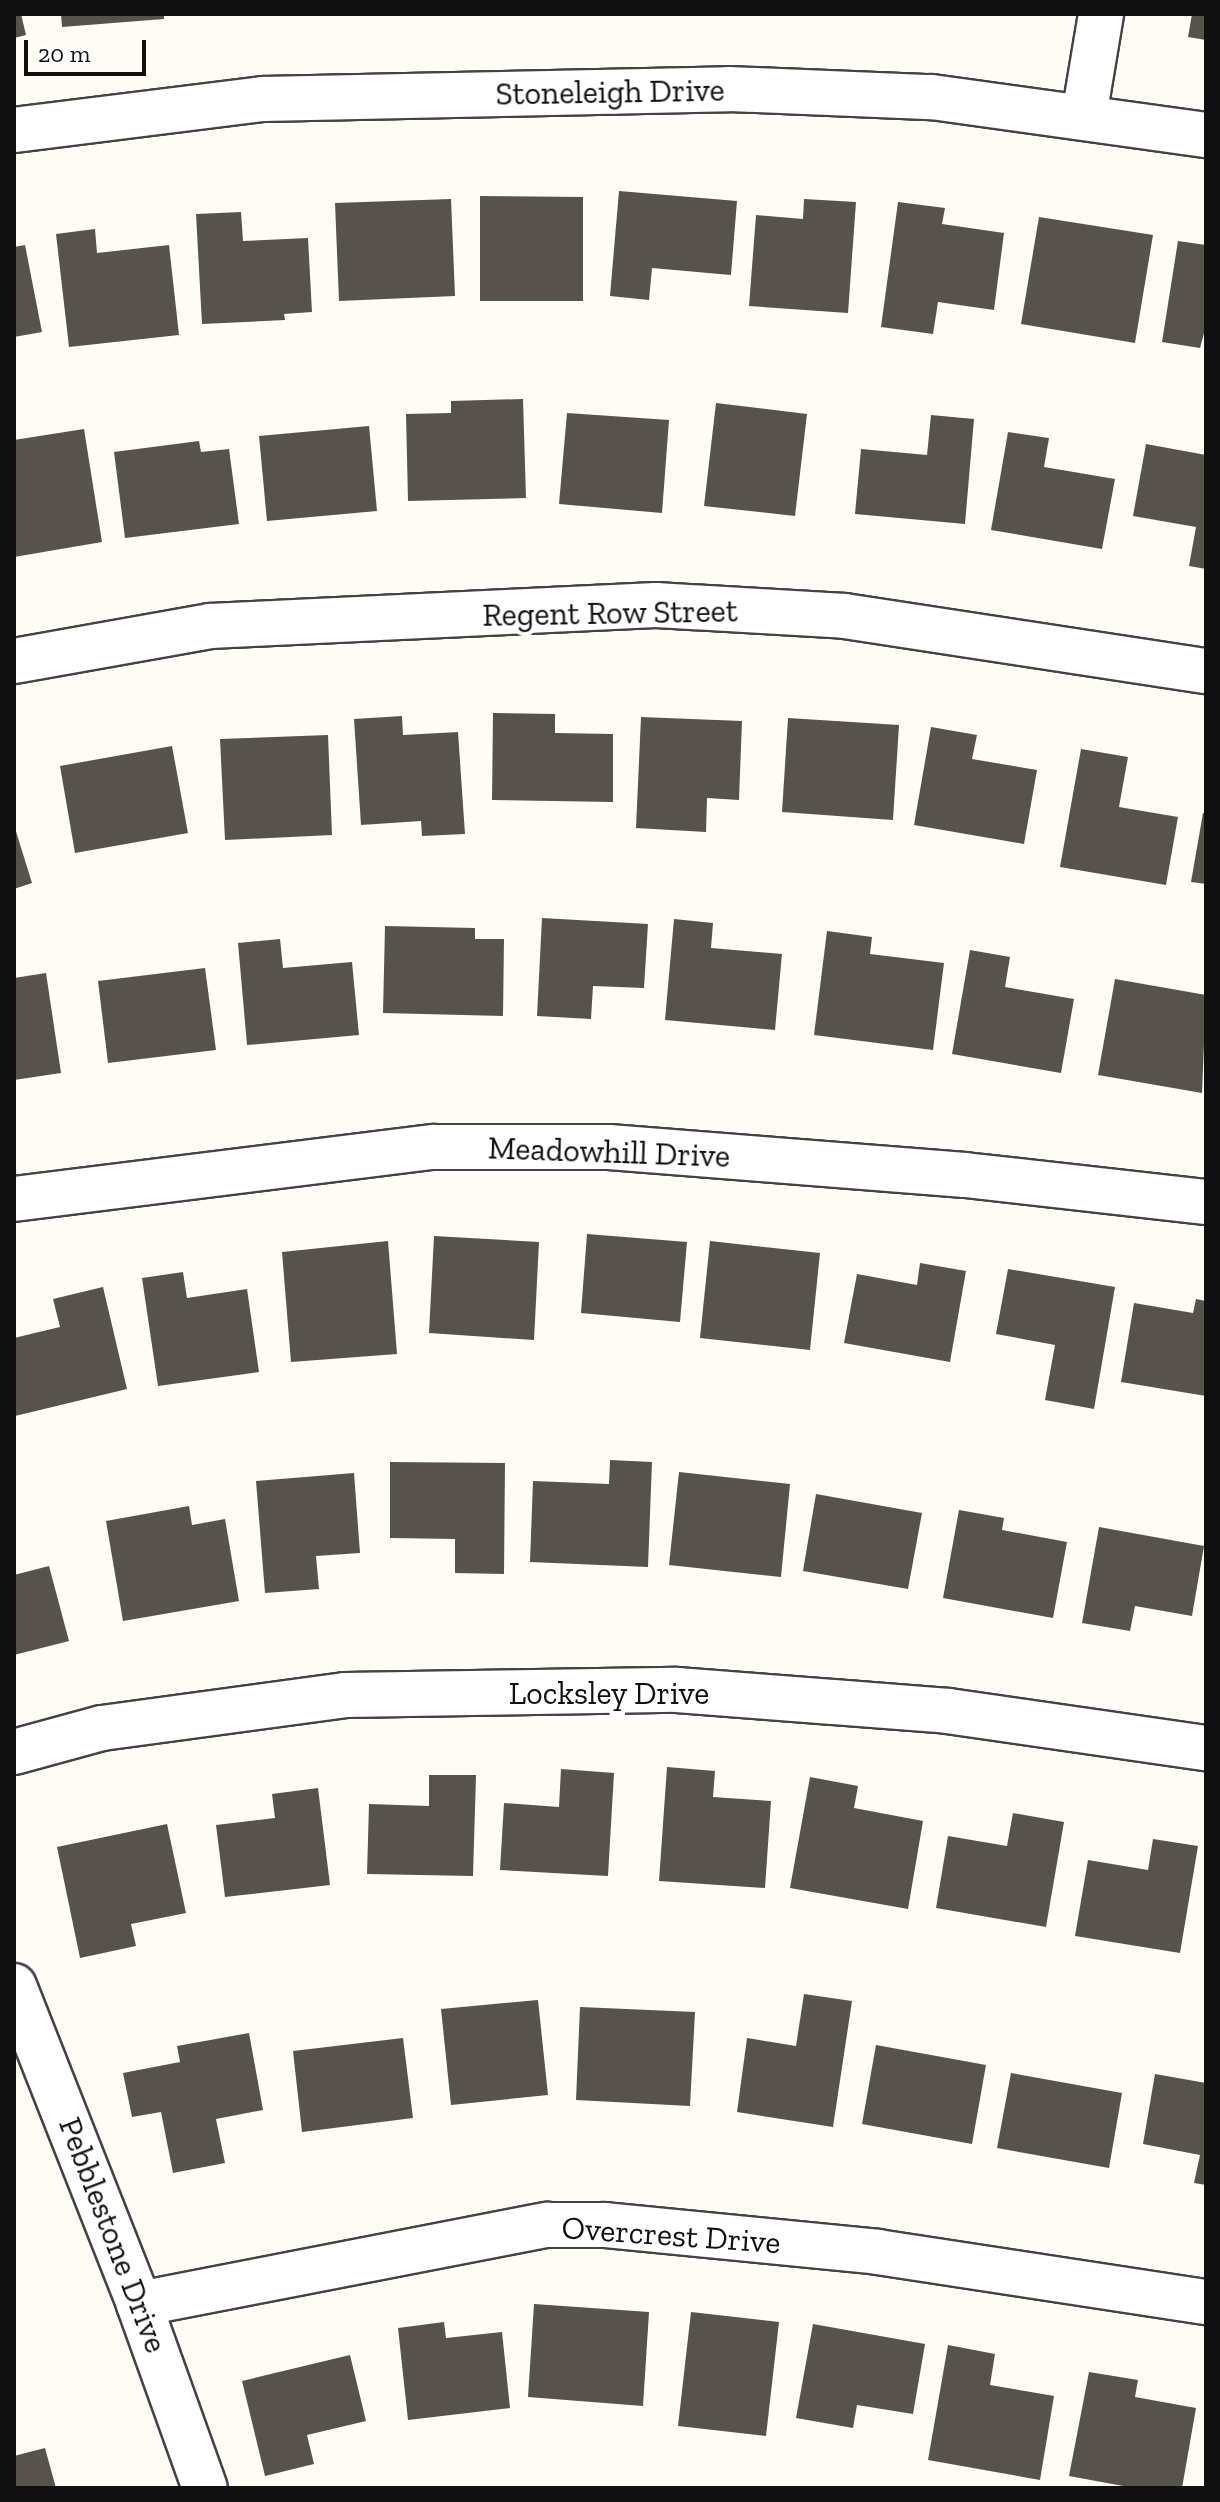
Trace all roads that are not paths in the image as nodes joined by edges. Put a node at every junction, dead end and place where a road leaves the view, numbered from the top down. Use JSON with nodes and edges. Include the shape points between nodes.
{"nodes":[{"id":1,"x":1101,"y":14,"type":"edge"},
{"id":2,"x":1084,"y":116,"type":"junction"},
{"id":3,"x":14,"y":130,"type":"edge"},
{"id":4,"x":1206,"y":135,"type":"edge"},
{"id":5,"x":14,"y":661,"type":"edge"},
{"id":6,"x":1206,"y":671,"type":"edge"},
{"id":7,"x":14,"y":1199,"type":"edge"},
{"id":8,"x":1206,"y":1202,"type":"edge"},
{"id":9,"x":1206,"y":1748,"type":"edge"},
{"id":10,"x":14,"y":1752,"type":"edge"},
{"id":11,"x":14,"y":1986,"type":"edge"},
{"id":12,"x":1206,"y":2302,"type":"edge"},
{"id":13,"x":139,"y":2304,"type":"junction"},
{"id":14,"x":205,"y":2488,"type":"edge"}],
"edges":[{"from":1,"to":2,"type":"street"},
{"from":2,"to":3,"type":"street","name":"Stoneleigh Drive","via":[[932,97],[729,89],[263,99]]},
{"from":2,"to":4,"type":"street","name":"Stoneleigh Drive"},
{"from":5,"to":6,"type":"street","name":"Regent Row Street","via":[[210,626],[656,605],[845,616]]},
{"from":7,"to":8,"type":"street","name":"Meadowhill Drive","via":[[434,1147],[609,1147],[965,1175]]},
{"from":9,"to":10,"type":"street","name":"Locksley Drive","via":[[948,1711],[677,1690],[345,1695],[102,1728]]},
{"from":11,"to":13,"type":"street","name":"Pebblestone Drive"},
{"from":12,"to":13,"type":"street","name":"Overcrest Drive","via":[[878,2252],[605,2225],[547,2225]]},
{"from":13,"to":14,"type":"street","name":"Pebblestone Drive"}]}
